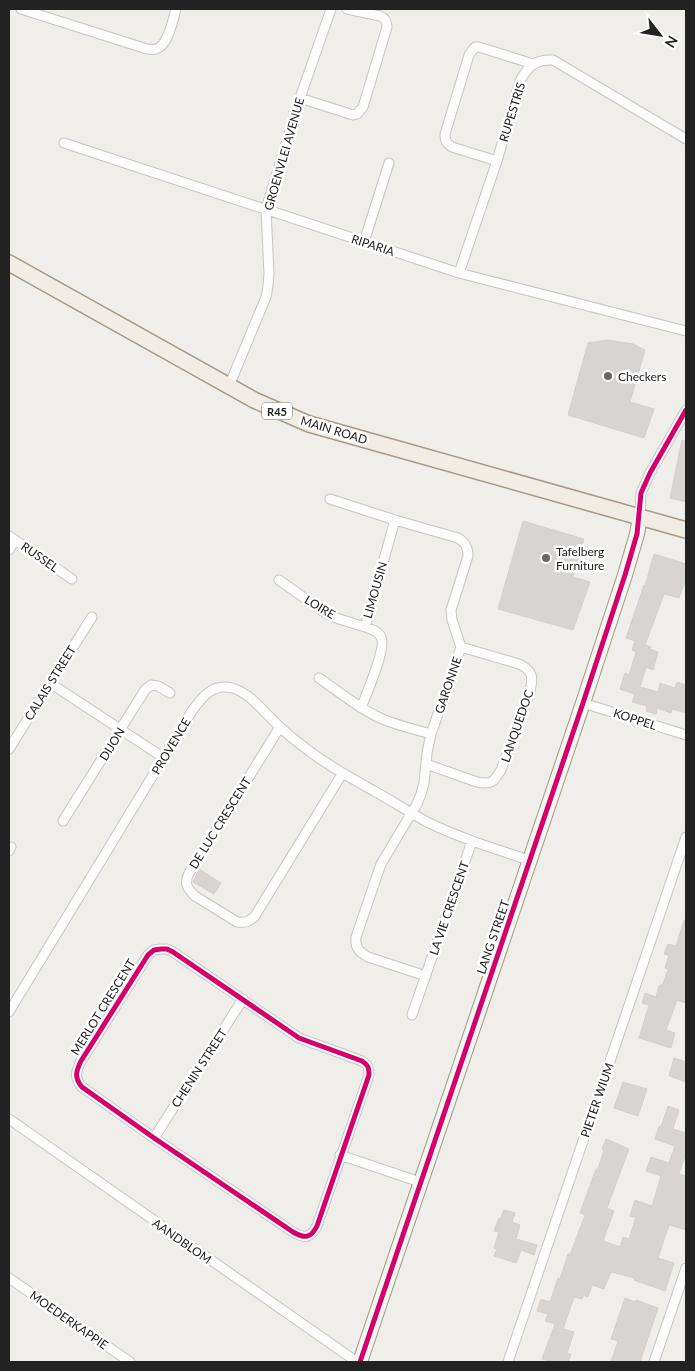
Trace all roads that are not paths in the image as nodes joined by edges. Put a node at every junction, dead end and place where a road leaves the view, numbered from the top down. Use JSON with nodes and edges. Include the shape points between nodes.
{"nodes":[{"id":1,"x":21,"y":9,"type":"edge"},
{"id":2,"x":176,"y":9,"type":"edge"},
{"id":3,"x":331,"y":9,"type":"edge"},
{"id":4,"x":347,"y":9,"type":"edge"},
{"id":5,"x":533,"y":64,"type":"junction"},
{"id":6,"x":300,"y":98,"type":"junction"},
{"id":7,"x":686,"y":139,"type":"edge"},
{"id":8,"x":64,"y":143,"type":"dead end"},
{"id":9,"x":497,"y":161,"type":"junction"},
{"id":10,"x":389,"y":163,"type":"dead end"},
{"id":11,"x":266,"y":209,"type":"junction"},
{"id":12,"x":364,"y":242,"type":"junction"},
{"id":13,"x":9,"y":263,"type":"edge"},
{"id":14,"x":459,"y":273,"type":"junction"},
{"id":15,"x":686,"y":331,"type":"edge"},
{"id":16,"x":229,"y":386,"type":"junction"},
{"id":17,"x":686,"y":410,"type":"edge"},
{"id":18,"x":330,"y":499,"type":"dead end"},
{"id":19,"x":640,"y":517,"type":"junction"},
{"id":20,"x":395,"y":520,"type":"junction"},
{"id":21,"x":686,"y":530,"type":"edge"},
{"id":22,"x":12,"y":538,"type":"edge"},
{"id":23,"x":9,"y":550,"type":"edge"},
{"id":24,"x":72,"y":579,"type":"dead end"},
{"id":25,"x":279,"y":580,"type":"dead end"},
{"id":26,"x":92,"y":617,"type":"dead end"},
{"id":27,"x":365,"y":626,"type":"junction"},
{"id":28,"x":461,"y":647,"type":"junction"},
{"id":29,"x":319,"y":678,"type":"dead end"},
{"id":30,"x":50,"y":683,"type":"junction"},
{"id":31,"x":170,"y":693,"type":"dead end"},
{"id":32,"x":583,"y":703,"type":"junction"},
{"id":33,"x":361,"y":708,"type":"junction"},
{"id":34,"x":280,"y":727,"type":"junction"},
{"id":35,"x":121,"y":730,"type":"junction"},
{"id":36,"x":431,"y":734,"type":"junction"},
{"id":37,"x":686,"y":735,"type":"edge"},
{"id":38,"x":9,"y":749,"type":"edge"},
{"id":39,"x":164,"y":758,"type":"junction"},
{"id":40,"x":426,"y":764,"type":"junction"},
{"id":41,"x":342,"y":774,"type":"junction"},
{"id":42,"x":411,"y":813,"type":"junction"},
{"id":43,"x":63,"y":821,"type":"dead end"},
{"id":44,"x":686,"y":838,"type":"edge"},
{"id":45,"x":472,"y":840,"type":"junction"},
{"id":46,"x":530,"y":860,"type":"junction"},
{"id":47,"x":426,"y":976,"type":"junction"},
{"id":48,"x":12,"y":999,"type":"edge"},
{"id":49,"x":243,"y":999,"type":"junction"},
{"id":50,"x":9,"y":1012,"type":"edge"},
{"id":51,"x":412,"y":1014,"type":"dead end"},
{"id":52,"x":9,"y":1120,"type":"edge"},
{"id":53,"x":154,"y":1138,"type":"junction"},
{"id":54,"x":340,"y":1155,"type":"junction"},
{"id":55,"x":420,"y":1182,"type":"junction"},
{"id":56,"x":686,"y":1268,"type":"edge"},
{"id":57,"x":9,"y":1278,"type":"edge"},
{"id":58,"x":130,"y":1362,"type":"edge"},
{"id":59,"x":358,"y":1362,"type":"edge"},
{"id":60,"x":508,"y":1362,"type":"edge"},
{"id":61,"x":654,"y":1362,"type":"edge"}],
"edges":[{"from":1,"to":2,"type":"street","via":[[147,49],[162,46]]},
{"from":3,"to":6,"type":"street","name":"GROENVLEI AVENUE"},
{"from":4,"to":6,"type":"street","via":[[385,18],[388,27],[363,106],[353,115]]},
{"from":5,"to":7,"type":"street","via":[[553,60]]},
{"from":5,"to":9,"type":"street","name":"RUPESTRIS","via":[[520,81]]},
{"from":5,"to":9,"type":"street","via":[[479,47],[469,55],[445,140],[452,147]]},
{"from":6,"to":11,"type":"street","name":"GROENVLEI AVENUE"},
{"from":8,"to":11,"type":"street","name":"RIPARIA"},
{"from":9,"to":14,"type":"street","name":"RUPESTRIS"},
{"from":10,"to":12,"type":"street"},
{"from":11,"to":12,"type":"street","name":"RIPARIA"},
{"from":11,"to":16,"type":"street","name":"GROENVLEI AVENUE","via":[[266,297]]},
{"from":12,"to":14,"type":"street","name":"RIPARIA"},
{"from":13,"to":16,"type":"main road","name":"MAIN ROAD","number":"R45"},
{"from":14,"to":15,"type":"street","name":"RIPARIA"},
{"from":16,"to":19,"type":"main road","name":"MAIN ROAD","number":"R45","via":[[309,424]]},
{"from":17,"to":19,"type":"street","via":[[641,493]]},
{"from":18,"to":20,"type":"street","name":"GARONNE"},
{"from":19,"to":21,"type":"main road","name":"MAIN ROAD","number":"R45"},
{"from":19,"to":32,"type":"street","name":"LANG STREET","via":[[625,575]]},
{"from":20,"to":27,"type":"street","name":"LIMOUSIN"},
{"from":20,"to":28,"type":"street","name":"GARONNE","via":[[458,538],[466,545],[468,556],[451,610]]},
{"from":22,"to":23,"type":"street"},
{"from":22,"to":24,"type":"street","name":"RUSSEL"},
{"from":25,"to":27,"type":"street","name":"LOIRE","via":[[327,614]]},
{"from":26,"to":30,"type":"street","name":"CALAIS STREET"},
{"from":27,"to":33,"type":"street","name":"LIMOUSIN","via":[[378,633],[383,642]]},
{"from":28,"to":36,"type":"street","name":"GARONNE"},
{"from":28,"to":40,"type":"street","name":"LANQUEDOC","via":[[526,668],[531,674],[530,692],[501,770],[491,783],[477,782]]},
{"from":29,"to":33,"type":"street"},
{"from":30,"to":35,"type":"street"},
{"from":30,"to":38,"type":"street","name":"CALAIS STREET"},
{"from":31,"to":35,"type":"street","name":"DIJON","via":[[154,684],[148,686]]},
{"from":32,"to":37,"type":"street","name":"KOPPEL"},
{"from":32,"to":46,"type":"street","name":"LANG STREET"},
{"from":33,"to":36,"type":"street","via":[[396,724]]},
{"from":34,"to":39,"type":"street","name":"PROVENCE","via":[[241,692],[233,688],[213,689],[198,702]]},
{"from":34,"to":41,"type":"street","name":"PROVENCE"},
{"from":34,"to":41,"type":"street","name":"DE LUC CRESCENT","via":[[189,873],[187,885],[195,896],[237,922],[250,921]]},
{"from":35,"to":39,"type":"street"},
{"from":35,"to":43,"type":"street","name":"DIJON"},
{"from":36,"to":40,"type":"street","name":"GARONNE"},
{"from":39,"to":48,"type":"street","name":"PROVENCE"},
{"from":40,"to":42,"type":"street","name":"GARONNE","via":[[421,794]]},
{"from":41,"to":42,"type":"street","name":"PROVENCE"},
{"from":42,"to":45,"type":"street","via":[[440,829]]},
{"from":42,"to":47,"type":"street","via":[[381,864],[355,944],[362,954]]},
{"from":44,"to":60,"type":"street","name":"PIETER WIUM"},
{"from":45,"to":46,"type":"street"},
{"from":45,"to":47,"type":"street","name":"LA VIE CRESCENT"},
{"from":46,"to":55,"type":"street","name":"LANG STREET"},
{"from":47,"to":51,"type":"street","name":"LA VIE CRESCENT"},
{"from":48,"to":50,"type":"street","name":"PROVENCE"},
{"from":49,"to":53,"type":"street","name":"CHENIN STREET"},
{"from":49,"to":53,"type":"street","name":"MERLOT CRESCENT","via":[[167,949],[154,950],[148,955],[81,1061],[76,1076],[82,1087]]},
{"from":49,"to":54,"type":"street","name":"MERLOT CRESCENT","via":[[299,1038],[367,1064],[368,1075]]},
{"from":52,"to":59,"type":"street","name":"AANDBLOM"},
{"from":53,"to":54,"type":"street","name":"MERLOT CRESCENT","via":[[303,1236],[310,1236],[317,1226]]},
{"from":54,"to":55,"type":"street"},
{"from":55,"to":59,"type":"street","name":"LANG STREET"},
{"from":56,"to":61,"type":"street"},
{"from":57,"to":58,"type":"street","name":"MOEDERKAPPIE"}]}
